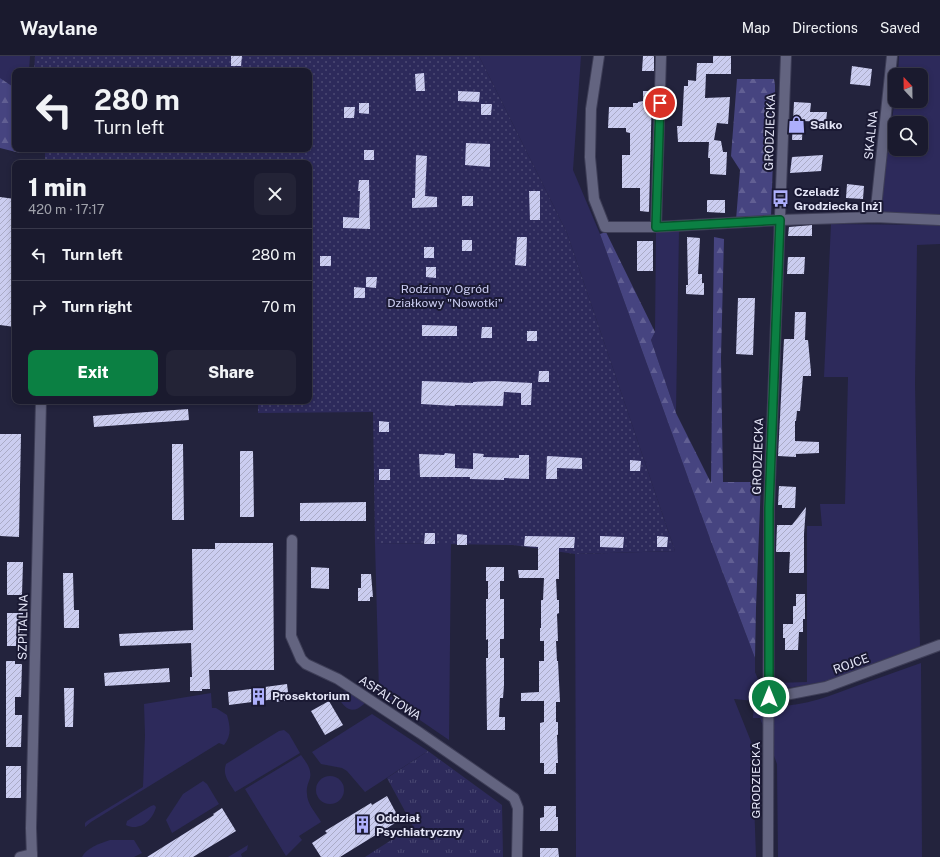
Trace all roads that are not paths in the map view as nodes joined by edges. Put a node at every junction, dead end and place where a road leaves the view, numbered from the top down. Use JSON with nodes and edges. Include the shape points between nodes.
{"nodes":[{"id":1,"x":599,"y":56,"type":"edge"},
{"id":2,"x":661,"y":56,"type":"edge"},
{"id":3,"x":786,"y":56,"type":"edge"},
{"id":4,"x":892,"y":56,"type":"edge"},
{"id":5,"x":875,"y":218,"type":"junction"},
{"id":6,"x":780,"y":220,"type":"junction"},
{"id":7,"x":940,"y":220,"type":"edge"},
{"id":8,"x":656,"y":227,"type":"junction"},
{"id":9,"x":41,"y":404,"type":"edge"},
{"id":10,"x":292,"y":540,"type":"dead end"},
{"id":11,"x":940,"y":645,"type":"edge"},
{"id":12,"x":769,"y":697,"type":"junction"},
{"id":13,"x":32,"y":855,"type":"edge"},
{"id":14,"x":20,"y":857,"type":"edge"},
{"id":15,"x":517,"y":857,"type":"edge"},
{"id":16,"x":768,"y":857,"type":"edge"}],
"edges":[{"from":1,"to":8,"type":"street","via":[[592,110],[590,157],[594,199],[605,227]]},
{"from":2,"to":8,"type":"street"},
{"from":3,"to":6,"type":"street","name":"GRODZIECKA"},
{"from":4,"to":5,"type":"street","name":"SKALNA"},
{"from":5,"to":6,"type":"street"},
{"from":5,"to":7,"type":"street"},
{"from":6,"to":8,"type":"street"},
{"from":6,"to":12,"type":"street","name":"GRODZIECKA","via":[[769,508]]},
{"from":9,"to":13,"type":"street","name":"SZPITALNA"},
{"from":10,"to":15,"type":"street","name":"ASFALTOWA","via":[[292,636],[301,659],[306,664],[338,679],[514,798],[518,808]]},
{"from":11,"to":12,"type":"street","name":"ROJCE","via":[[826,688]]},
{"from":12,"to":16,"type":"street","name":"GRODZIECKA"},
{"from":13,"to":14,"type":"street","name":"SZPITALNA"}]}
